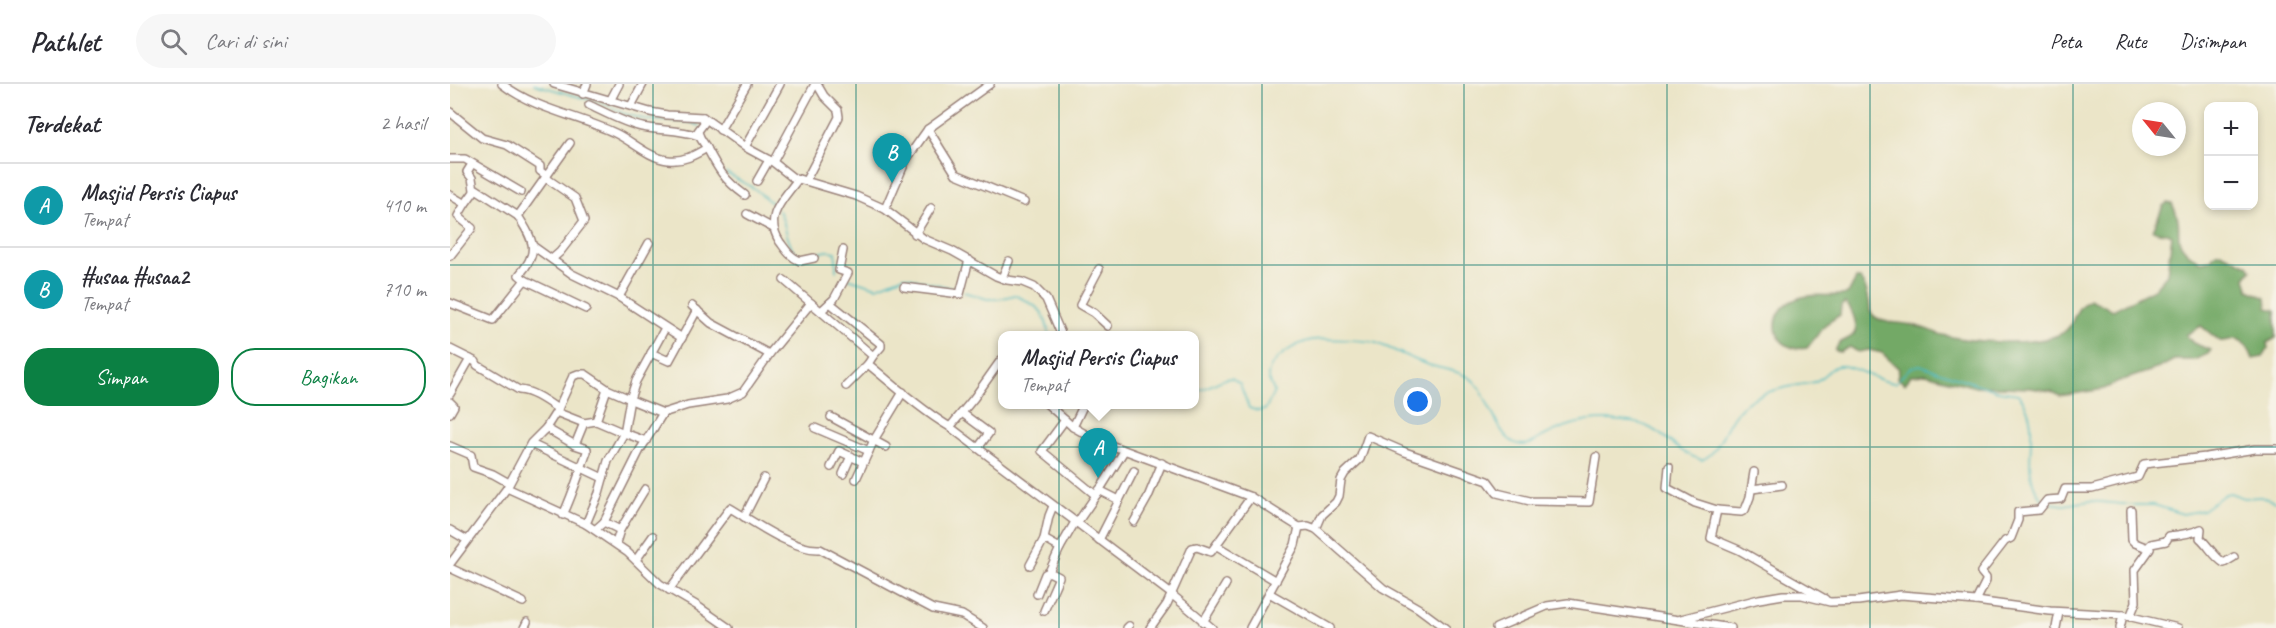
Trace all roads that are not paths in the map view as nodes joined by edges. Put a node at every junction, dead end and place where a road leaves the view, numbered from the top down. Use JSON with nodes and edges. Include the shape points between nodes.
{"nodes":[{"id":1,"x":502,"y":84,"type":"edge"},
{"id":2,"x":554,"y":84,"type":"edge"},
{"id":3,"x":588,"y":84,"type":"edge"},
{"id":4,"x":619,"y":84,"type":"edge"},
{"id":5,"x":643,"y":84,"type":"edge"},
{"id":6,"x":747,"y":84,"type":"edge"},
{"id":7,"x":780,"y":84,"type":"edge"},
{"id":8,"x":816,"y":84,"type":"edge"},
{"id":9,"x":990,"y":84,"type":"edge"},
{"id":10,"x":583,"y":94,"type":"junction"},
{"id":11,"x":610,"y":101,"type":"junction"},
{"id":12,"x":589,"y":105,"type":"dead end"},
{"id":13,"x":631,"y":106,"type":"junction"},
{"id":14,"x":450,"y":112,"type":"edge"},
{"id":15,"x":703,"y":120,"type":"junction"},
{"id":16,"x":928,"y":129,"type":"junction"},
{"id":17,"x":720,"y":130,"type":"junction"},
{"id":18,"x":699,"y":133,"type":"junction"},
{"id":19,"x":570,"y":143,"type":"dead end"},
{"id":20,"x":745,"y":147,"type":"junction"},
{"id":21,"x":707,"y":148,"type":"junction"},
{"id":22,"x":450,"y":159,"type":"edge"},
{"id":23,"x":771,"y":161,"type":"junction"},
{"id":24,"x":472,"y":164,"type":"junction"},
{"id":25,"x":546,"y":177,"type":"junction"},
{"id":26,"x":802,"y":180,"type":"junction"},
{"id":27,"x":758,"y":181,"type":"dead end"},
{"id":28,"x":474,"y":190,"type":"junction"},
{"id":29,"x":521,"y":192,"type":"dead end"},
{"id":30,"x":450,"y":195,"type":"edge"},
{"id":31,"x":745,"y":195,"type":"dead end"},
{"id":32,"x":1024,"y":202,"type":"dead end"},
{"id":33,"x":465,"y":204,"type":"junction"},
{"id":34,"x":932,"y":208,"type":"dead end"},
{"id":35,"x":885,"y":209,"type":"junction"},
{"id":36,"x":747,"y":214,"type":"dead end"},
{"id":37,"x":518,"y":216,"type":"junction"},
{"id":38,"x":773,"y":228,"type":"junction"},
{"id":39,"x":915,"y":234,"type":"junction"},
{"id":40,"x":649,"y":243,"type":"dead end"},
{"id":41,"x":533,"y":246,"type":"junction"},
{"id":42,"x":843,"y":250,"type":"dead end"},
{"id":43,"x":450,"y":256,"type":"edge"},
{"id":44,"x":814,"y":258,"type":"dead end"},
{"id":45,"x":552,"y":259,"type":"junction"},
{"id":46,"x":969,"y":260,"type":"junction"},
{"id":47,"x":1009,"y":261,"type":"dead end"},
{"id":48,"x":1099,"y":269,"type":"dead end"},
{"id":49,"x":1002,"y":278,"type":"junction"},
{"id":50,"x":525,"y":280,"type":"junction"},
{"id":51,"x":784,"y":280,"type":"dead end"},
{"id":52,"x":904,"y":287,"type":"dead end"},
{"id":53,"x":618,"y":297,"type":"junction"},
{"id":54,"x":450,"y":303,"type":"edge"},
{"id":55,"x":811,"y":303,"type":"junction"},
{"id":56,"x":830,"y":303,"type":"junction"},
{"id":57,"x":586,"y":309,"type":"dead end"},
{"id":58,"x":821,"y":311,"type":"junction"},
{"id":59,"x":1108,"y":326,"type":"dead end"},
{"id":60,"x":665,"y":328,"type":"junction"},
{"id":61,"x":1060,"y":331,"type":"edge"},
{"id":62,"x":682,"y":338,"type":"junction"},
{"id":63,"x":450,"y":349,"type":"edge"},
{"id":64,"x":651,"y":353,"type":"junction"},
{"id":65,"x":770,"y":354,"type":"junction"},
{"id":66,"x":873,"y":356,"type":"junction"},
{"id":67,"x":470,"y":359,"type":"junction"},
{"id":68,"x":868,"y":364,"type":"junction"},
{"id":69,"x":998,"y":364,"type":"edge"},
{"id":70,"x":846,"y":386,"type":"dead end"},
{"id":71,"x":608,"y":389,"type":"junction"},
{"id":72,"x":903,"y":392,"type":"junction"},
{"id":73,"x":450,"y":394,"type":"edge"},
{"id":74,"x":631,"y":399,"type":"junction"},
{"id":75,"x":450,"y":402,"type":"edge"},
{"id":76,"x":1052,"y":409,"type":"edge"},
{"id":77,"x":1082,"y":409,"type":"edge"},
{"id":78,"x":557,"y":411,"type":"junction"},
{"id":79,"x":450,"y":413,"type":"edge"},
{"id":80,"x":663,"y":413,"type":"junction"},
{"id":81,"x":962,"y":413,"type":"junction"},
{"id":82,"x":831,"y":417,"type":"dead end"},
{"id":83,"x":1065,"y":420,"type":"junction"},
{"id":84,"x":596,"y":421,"type":"junction"},
{"id":85,"x":584,"y":423,"type":"junction"},
{"id":86,"x":1073,"y":426,"type":"junction"},
{"id":87,"x":950,"y":427,"type":"junction"},
{"id":88,"x":546,"y":428,"type":"junction"},
{"id":89,"x":815,"y":428,"type":"dead end"},
{"id":90,"x":624,"y":433,"type":"junction"},
{"id":91,"x":1094,"y":439,"type":"junction"},
{"id":92,"x":874,"y":440,"type":"junction"},
{"id":93,"x":646,"y":441,"type":"junction"},
{"id":94,"x":531,"y":444,"type":"junction"},
{"id":95,"x":575,"y":445,"type":"junction"},
{"id":96,"x":450,"y":446,"type":"edge"},
{"id":97,"x":886,"y":447,"type":"dead end"},
{"id":98,"x":978,"y":448,"type":"junction"},
{"id":99,"x":2276,"y":449,"type":"edge"},
{"id":100,"x":1088,"y":450,"type":"dead end"},
{"id":101,"x":869,"y":451,"type":"junction"},
{"id":102,"x":1124,"y":451,"type":"junction"},
{"id":103,"x":851,"y":456,"type":"junction"},
{"id":104,"x":1596,"y":456,"type":"dead end"},
{"id":105,"x":863,"y":462,"type":"junction"},
{"id":106,"x":1162,"y":463,"type":"junction"},
{"id":107,"x":1669,"y":467,"type":"dead end"},
{"id":108,"x":581,"y":468,"type":"junction"},
{"id":109,"x":831,"y":468,"type":"dead end"},
{"id":110,"x":1134,"y":471,"type":"dead end"},
{"id":111,"x":1754,"y":472,"type":"dead end"},
{"id":112,"x":843,"y":474,"type":"dead end"},
{"id":113,"x":603,"y":478,"type":"junction"},
{"id":114,"x":764,"y":478,"type":"dead end"},
{"id":115,"x":856,"y":479,"type":"dead end"},
{"id":116,"x":1782,"y":485,"type":"dead end"},
{"id":117,"x":508,"y":486,"type":"junction"},
{"id":118,"x":645,"y":489,"type":"dead end"},
{"id":119,"x":1752,"y":489,"type":"junction"},
{"id":120,"x":1098,"y":492,"type":"junction"},
{"id":121,"x":1251,"y":497,"type":"junction"},
{"id":122,"x":1119,"y":500,"type":"junction"},
{"id":123,"x":1053,"y":506,"type":"junction"},
{"id":124,"x":1717,"y":510,"type":"junction"},
{"id":125,"x":2131,"y":510,"type":"dead end"},
{"id":126,"x":563,"y":515,"type":"junction"},
{"id":127,"x":744,"y":517,"type":"junction"},
{"id":128,"x":604,"y":522,"type":"junction"},
{"id":129,"x":1076,"y":522,"type":"junction"},
{"id":130,"x":1134,"y":522,"type":"dead end"},
{"id":131,"x":585,"y":524,"type":"junction"},
{"id":132,"x":1299,"y":527,"type":"junction"},
{"id":133,"x":596,"y":529,"type":"junction"},
{"id":134,"x":1316,"y":529,"type":"junction"},
{"id":135,"x":450,"y":530,"type":"edge"},
{"id":136,"x":620,"y":531,"type":"junction"},
{"id":137,"x":653,"y":536,"type":"dead end"},
{"id":138,"x":1044,"y":539,"type":"junction"},
{"id":139,"x":467,"y":540,"type":"junction"},
{"id":140,"x":1099,"y":540,"type":"junction"},
{"id":141,"x":616,"y":543,"type":"junction"},
{"id":142,"x":1217,"y":546,"type":"junction"},
{"id":143,"x":2148,"y":547,"type":"junction"},
{"id":144,"x":1060,"y":548,"type":"junction"},
{"id":145,"x":2234,"y":557,"type":"dead end"},
{"id":146,"x":636,"y":560,"type":"junction"},
{"id":147,"x":450,"y":566,"type":"edge"},
{"id":148,"x":1030,"y":566,"type":"dead end"},
{"id":149,"x":1049,"y":572,"type":"junction"},
{"id":150,"x":1276,"y":581,"type":"junction"},
{"id":151,"x":1226,"y":584,"type":"dead end"},
{"id":152,"x":669,"y":590,"type":"junction"},
{"id":153,"x":1170,"y":593,"type":"junction"},
{"id":154,"x":1269,"y":593,"type":"junction"},
{"id":155,"x":1037,"y":594,"type":"dead end"},
{"id":156,"x":1976,"y":601,"type":"junction"},
{"id":157,"x":523,"y":602,"type":"dead end"},
{"id":158,"x":1830,"y":602,"type":"junction"},
{"id":159,"x":1044,"y":611,"type":"dead end"},
{"id":160,"x":2059,"y":612,"type":"junction"},
{"id":161,"x":2127,"y":616,"type":"junction"},
{"id":162,"x":1681,"y":619,"type":"junction"},
{"id":163,"x":1203,"y":622,"type":"junction"},
{"id":164,"x":1436,"y":625,"type":"edge"},
{"id":165,"x":2161,"y":626,"type":"edge"},
{"id":166,"x":729,"y":628,"type":"edge"},
{"id":167,"x":983,"y":628,"type":"edge"},
{"id":168,"x":1150,"y":628,"type":"edge"},
{"id":169,"x":1212,"y":628,"type":"edge"},
{"id":170,"x":1250,"y":628,"type":"edge"},
{"id":171,"x":1330,"y":628,"type":"edge"},
{"id":172,"x":1445,"y":628,"type":"edge"},
{"id":173,"x":1496,"y":628,"type":"edge"},
{"id":174,"x":1731,"y":628,"type":"edge"},
{"id":175,"x":2056,"y":628,"type":"edge"},
{"id":176,"x":2120,"y":628,"type":"edge"},
{"id":177,"x":2178,"y":628,"type":"edge"}],
"edges":[{"from":1,"to":21,"type":"street","via":[[532,103],[614,133],[664,159],[680,160]]},
{"from":2,"to":10,"type":"street"},
{"from":3,"to":10,"type":"street"},
{"from":4,"to":11,"type":"street"},
{"from":5,"to":13,"type":"street"},
{"from":6,"to":17,"type":"street"},
{"from":7,"to":20,"type":"street"},
{"from":8,"to":23,"type":"street"},
{"from":8,"to":26,"type":"street","via":[[839,117]]},
{"from":9,"to":16,"type":"street"},
{"from":10,"to":11,"type":"street"},
{"from":11,"to":13,"type":"street"},
{"from":12,"to":18,"type":"street","via":[[644,127]]},
{"from":13,"to":15,"type":"street"},
{"from":14,"to":25,"type":"street","via":[[482,138],[507,145],[540,166]]},
{"from":15,"to":17,"type":"street"},
{"from":15,"to":18,"type":"street"},
{"from":16,"to":32,"type":"street","via":[[959,176]]},
{"from":16,"to":35,"type":"street","via":[[906,160]]},
{"from":17,"to":20,"type":"street"},
{"from":18,"to":21,"type":"street"},
{"from":19,"to":25,"type":"street"},
{"from":20,"to":23,"type":"street"},
{"from":21,"to":31,"type":"street","via":[[729,183]]},
{"from":22,"to":24,"type":"street"},
{"from":23,"to":26,"type":"street"},
{"from":23,"to":27,"type":"street"},
{"from":24,"to":28,"type":"street","via":[[467,172]]},
{"from":24,"to":29,"type":"street"},
{"from":25,"to":37,"type":"street"},
{"from":25,"to":45,"type":"street","via":[[575,198],[584,221]]},
{"from":26,"to":35,"type":"street"},
{"from":26,"to":38,"type":"street","via":[[781,202],[774,214]]},
{"from":28,"to":33,"type":"street"},
{"from":28,"to":37,"type":"street"},
{"from":30,"to":33,"type":"street"},
{"from":33,"to":43,"type":"street","via":[[458,216],[472,227]]},
{"from":34,"to":39,"type":"street"},
{"from":35,"to":39,"type":"street"},
{"from":36,"to":38,"type":"street"},
{"from":37,"to":41,"type":"street"},
{"from":38,"to":44,"type":"street","via":[[788,254],[800,261]]},
{"from":39,"to":46,"type":"street"},
{"from":40,"to":53,"type":"street"},
{"from":41,"to":45,"type":"street"},
{"from":41,"to":50,"type":"street","via":[[531,261],[519,275]]},
{"from":42,"to":56,"type":"street","via":[[839,270],[848,273]]},
{"from":45,"to":53,"type":"street","via":[[584,281]]},
{"from":46,"to":49,"type":"street"},
{"from":46,"to":52,"type":"street","via":[[959,294]]},
{"from":47,"to":49,"type":"street"},
{"from":48,"to":59,"type":"street","via":[[1080,305]]},
{"from":49,"to":61,"type":"street","via":[[1028,284],[1043,295]]},
{"from":50,"to":54,"type":"street","via":[[493,320]]},
{"from":50,"to":57,"type":"street"},
{"from":51,"to":55,"type":"street"},
{"from":53,"to":60,"type":"street"},
{"from":55,"to":58,"type":"street"},
{"from":55,"to":65,"type":"street"},
{"from":56,"to":58,"type":"street"},
{"from":56,"to":66,"type":"street","via":[[881,344]]},
{"from":58,"to":66,"type":"street"},
{"from":60,"to":62,"type":"street"},
{"from":60,"to":64,"type":"street"},
{"from":62,"to":64,"type":"street","via":[[669,361]]},
{"from":62,"to":65,"type":"street","via":[[695,308],[711,323]]},
{"from":63,"to":67,"type":"street"},
{"from":64,"to":74,"type":"street"},
{"from":65,"to":80,"type":"street","via":[[743,392]]},
{"from":66,"to":68,"type":"street"},
{"from":67,"to":73,"type":"street"},
{"from":67,"to":78,"type":"street","via":[[519,390],[544,399]]},
{"from":68,"to":70,"type":"street"},
{"from":68,"to":72,"type":"street"},
{"from":69,"to":81,"type":"street"},
{"from":71,"to":74,"type":"street"},
{"from":71,"to":78,"type":"street","via":[[585,374],[573,376]]},
{"from":71,"to":84,"type":"street"},
{"from":72,"to":87,"type":"street"},
{"from":72,"to":92,"type":"street"},
{"from":74,"to":80,"type":"street"},
{"from":74,"to":90,"type":"street"},
{"from":75,"to":79,"type":"street","via":[[454,406]]},
{"from":76,"to":83,"type":"street"},
{"from":77,"to":86,"type":"street"},
{"from":78,"to":85,"type":"street"},
{"from":78,"to":88,"type":"street"},
{"from":80,"to":93,"type":"street"},
{"from":81,"to":87,"type":"street"},
{"from":81,"to":98,"type":"street","via":[[989,434]]},
{"from":82,"to":92,"type":"street"},
{"from":83,"to":86,"type":"street"},
{"from":83,"to":120,"type":"street","via":[[1042,451]]},
{"from":84,"to":85,"type":"street"},
{"from":84,"to":90,"type":"street"},
{"from":85,"to":95,"type":"street"},
{"from":86,"to":91,"type":"street"},
{"from":87,"to":98,"type":"street"},
{"from":88,"to":94,"type":"street"},
{"from":88,"to":95,"type":"street"},
{"from":89,"to":101,"type":"street"},
{"from":90,"to":93,"type":"street"},
{"from":90,"to":113,"type":"street"},
{"from":91,"to":100,"type":"street"},
{"from":91,"to":102,"type":"street"},
{"from":92,"to":97,"type":"street"},
{"from":92,"to":101,"type":"street"},
{"from":93,"to":128,"type":"street"},
{"from":94,"to":108,"type":"street"},
{"from":94,"to":117,"type":"street"},
{"from":95,"to":108,"type":"street","via":[[588,451]]},
{"from":96,"to":117,"type":"street","via":[[471,455],[473,467],[493,474]]},
{"from":98,"to":123,"type":"street"},
{"from":99,"to":156,"type":"street","via":[[2144,464],[2138,477],[2092,489],[2067,489],[2060,499],[2039,510],[2017,513],[2011,538],[1981,573],[1986,581]]},
{"from":101,"to":105,"type":"street"},
{"from":102,"to":106,"type":"street"},
{"from":102,"to":120,"type":"street"},
{"from":103,"to":105,"type":"street"},
{"from":103,"to":109,"type":"street","via":[[839,451]]},
{"from":103,"to":112,"type":"street"},
{"from":104,"to":134,"type":"street","via":[[1589,502],[1530,501],[1497,494],[1488,481],[1368,436],[1360,458],[1341,480],[1340,496],[1318,520]]},
{"from":105,"to":115,"type":"street"},
{"from":106,"to":121,"type":"street"},
{"from":106,"to":130,"type":"street"},
{"from":107,"to":124,"type":"street","via":[[1668,488]]},
{"from":108,"to":113,"type":"street"},
{"from":108,"to":126,"type":"street"},
{"from":110,"to":122,"type":"street"},
{"from":111,"to":119,"type":"street"},
{"from":113,"to":131,"type":"street"},
{"from":114,"to":127,"type":"street"},
{"from":116,"to":119,"type":"street"},
{"from":117,"to":126,"type":"street"},
{"from":117,"to":139,"type":"street"},
{"from":118,"to":136,"type":"street"},
{"from":119,"to":124,"type":"street","via":[[1743,512]]},
{"from":120,"to":122,"type":"street"},
{"from":120,"to":129,"type":"street"},
{"from":121,"to":132,"type":"street"},
{"from":121,"to":142,"type":"street"},
{"from":122,"to":140,"type":"street"},
{"from":123,"to":129,"type":"street"},
{"from":123,"to":138,"type":"street"},
{"from":124,"to":158,"type":"street","via":[[1711,538]]},
{"from":125,"to":143,"type":"street","via":[[2132,540]]},
{"from":126,"to":131,"type":"street"},
{"from":127,"to":152,"type":"street","via":[[730,508]]},
{"from":127,"to":167,"type":"street","via":[[792,544],[811,550],[819,548],[933,609],[962,615]]},
{"from":128,"to":133,"type":"street"},
{"from":128,"to":136,"type":"street"},
{"from":129,"to":140,"type":"street"},
{"from":129,"to":144,"type":"street"},
{"from":131,"to":133,"type":"street"},
{"from":132,"to":134,"type":"street"},
{"from":132,"to":150,"type":"street","via":[[1295,545]]},
{"from":133,"to":141,"type":"street"},
{"from":134,"to":164,"type":"street","via":[[1383,588],[1418,608]]},
{"from":135,"to":139,"type":"street"},
{"from":136,"to":141,"type":"street"},
{"from":137,"to":146,"type":"street"},
{"from":138,"to":144,"type":"street"},
{"from":138,"to":148,"type":"street"},
{"from":139,"to":147,"type":"street"},
{"from":140,"to":153,"type":"street"},
{"from":141,"to":146,"type":"street"},
{"from":142,"to":150,"type":"street"},
{"from":142,"to":153,"type":"street","via":[[1211,552],[1192,548]]},
{"from":143,"to":145,"type":"street","via":[[2166,542],[2169,536],[2201,530],[2200,538],[2217,559],[2224,563]]},
{"from":143,"to":161,"type":"street","via":[[2150,550],[2135,570],[2136,602]]},
{"from":144,"to":149,"type":"street"},
{"from":146,"to":152,"type":"street"},
{"from":147,"to":157,"type":"street"},
{"from":149,"to":155,"type":"street"},
{"from":149,"to":159,"type":"street","via":[[1059,577]]},
{"from":150,"to":154,"type":"street"},
{"from":151,"to":163,"type":"street"},
{"from":152,"to":166,"type":"street"},
{"from":153,"to":163,"type":"street"},
{"from":153,"to":168,"type":"street"},
{"from":154,"to":170,"type":"street"},
{"from":154,"to":171,"type":"street"},
{"from":156,"to":158,"type":"street","via":[[1901,595]]},
{"from":156,"to":160,"type":"street"},
{"from":158,"to":162,"type":"street","via":[[1783,595]]},
{"from":160,"to":161,"type":"street"},
{"from":160,"to":175,"type":"street"},
{"from":161,"to":165,"type":"street"},
{"from":161,"to":176,"type":"street"},
{"from":162,"to":173,"type":"street","via":[[1568,603],[1547,606]]},
{"from":162,"to":174,"type":"street"},
{"from":163,"to":169,"type":"street"},
{"from":164,"to":172,"type":"street"},
{"from":165,"to":177,"type":"street"}]}
